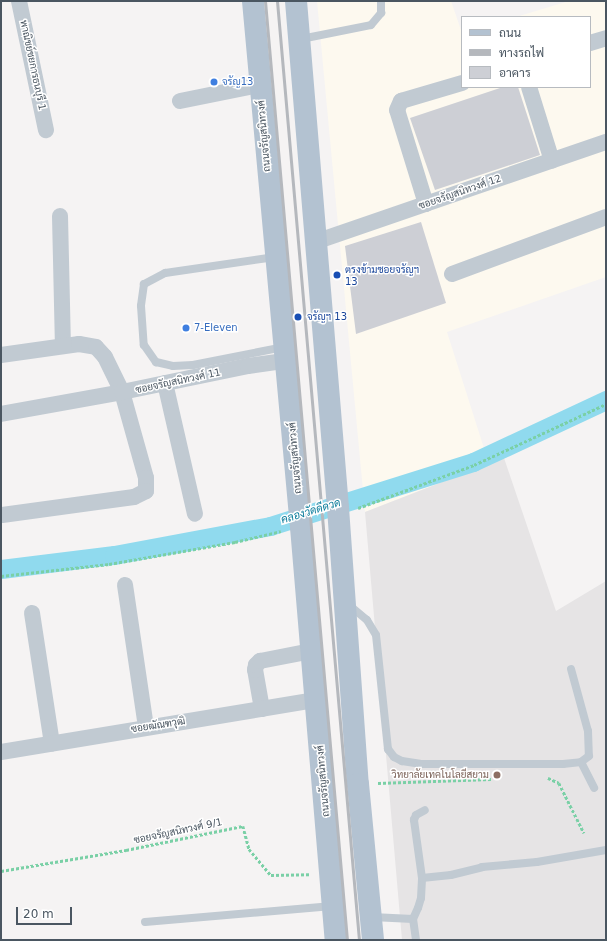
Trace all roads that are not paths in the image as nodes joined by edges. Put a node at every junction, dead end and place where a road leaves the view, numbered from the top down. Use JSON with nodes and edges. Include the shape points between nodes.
{"nodes":[{"id":1,"x":19,"y":1,"type":"edge"},
{"id":2,"x":253,"y":1,"type":"edge"},
{"id":3,"x":296,"y":1,"type":"edge"},
{"id":4,"x":381,"y":1,"type":"edge"},
{"id":5,"x":606,"y":38,"type":"edge"},
{"id":6,"x":298,"y":40,"type":"junction"},
{"id":7,"x":591,"y":43,"type":"edge"},
{"id":8,"x":461,"y":83,"type":"edge"},
{"id":9,"x":259,"y":85,"type":"junction"},
{"id":10,"x":528,"y":88,"type":"edge"},
{"id":11,"x":180,"y":101,"type":"dead end"},
{"id":12,"x":46,"y":130,"type":"dead end"},
{"id":13,"x":606,"y":142,"type":"edge"},
{"id":14,"x":552,"y":161,"type":"junction"},
{"id":15,"x":426,"y":204,"type":"junction"},
{"id":16,"x":60,"y":216,"type":"dead end"},
{"id":17,"x":606,"y":218,"type":"edge"},
{"id":18,"x":315,"y":242,"type":"junction"},
{"id":19,"x":275,"y":257,"type":"junction"},
{"id":20,"x":452,"y":274,"type":"dead end"},
{"id":21,"x":63,"y":346,"type":"junction"},
{"id":22,"x":285,"y":354,"type":"junction"},
{"id":23,"x":1,"y":355,"type":"edge"},
{"id":24,"x":165,"y":383,"type":"junction"},
{"id":25,"x":122,"y":392,"type":"junction"},
{"id":26,"x":1,"y":414,"type":"edge"},
{"id":27,"x":195,"y":514,"type":"dead end"},
{"id":28,"x":2,"y":515,"type":"dead end"},
{"id":29,"x":126,"y":585,"type":"dead end"},
{"id":30,"x":345,"y":602,"type":"junction"},
{"id":31,"x":32,"y":613,"type":"dead end"},
{"id":32,"x":312,"y":651,"type":"junction"},
{"id":33,"x":571,"y":669,"type":"dead end"},
{"id":34,"x":316,"y":700,"type":"junction"},
{"id":35,"x":262,"y":709,"type":"junction"},
{"id":36,"x":146,"y":727,"type":"junction"},
{"id":37,"x":52,"y":743,"type":"junction"},
{"id":38,"x":1,"y":752,"type":"edge"},
{"id":39,"x":581,"y":762,"type":"junction"},
{"id":40,"x":594,"y":788,"type":"dead end"},
{"id":41,"x":425,"y":810,"type":"dead end"},
{"id":42,"x":606,"y":850,"type":"edge"},
{"id":43,"x":422,"y":878,"type":"junction"},
{"id":44,"x":333,"y":906,"type":"junction"},
{"id":45,"x":371,"y":917,"type":"junction"},
{"id":46,"x":413,"y":919,"type":"junction"},
{"id":47,"x":145,"y":922,"type":"dead end"},
{"id":48,"x":336,"y":940,"type":"edge"},
{"id":49,"x":373,"y":940,"type":"edge"},
{"id":50,"x":416,"y":940,"type":"edge"}],
"edges":[{"from":1,"to":12,"type":"street","name":"พาณิชย์ชยการธนบุรี 1"},
{"from":2,"to":9,"type":"main road","name":"ถนนจรัญสนิทวงศ์"},
{"from":3,"to":6,"type":"main road"},
{"from":4,"to":6,"type":"lane","via":[[381,13],[371,25]]},
{"from":5,"to":7,"type":"street"},
{"from":6,"to":18,"type":"main road"},
{"from":8,"to":15,"type":"street","via":[[401,101],[397,110]]},
{"from":9,"to":11,"type":"street"},
{"from":9,"to":19,"type":"main road","name":"ถนนจรัญสนิทวงศ์"},
{"from":10,"to":14,"type":"street"},
{"from":13,"to":14,"type":"street","name":"ซอยจรัญสนิทวงศ์ 12"},
{"from":14,"to":15,"type":"street","name":"ซอยจรัญสนิทวงศ์ 12"},
{"from":15,"to":18,"type":"street","name":"ซอยจรัญสนิทวงศ์ 12"},
{"from":16,"to":21,"type":"street"},
{"from":17,"to":20,"type":"street"},
{"from":18,"to":30,"type":"main road","via":[[344,505]]},
{"from":19,"to":22,"type":"main road","name":"ถนนจรัญสนิทวงศ์"},
{"from":19,"to":22,"type":"lane","via":[[165,273],[144,284],[141,306],[144,345],[156,362],[173,366]]},
{"from":21,"to":23,"type":"street","name":"ซอยจรัญสนิทวงศ์ 11"},
{"from":21,"to":25,"type":"street","name":"ซอยจรัญสนิทวงศ์ 11","via":[[79,344],[96,347],[105,357]]},
{"from":22,"to":24,"type":"street","name":"ซอยจรัญสนิทวงศ์ 11","via":[[248,366]]},
{"from":22,"to":32,"type":"main road","name":"ถนนจรัญสนิทวงศ์","via":[[296,520]]},
{"from":24,"to":25,"type":"street","name":"ซอยจรัญสนิทวงศ์ 11"},
{"from":24,"to":27,"type":"street"},
{"from":25,"to":26,"type":"street"},
{"from":25,"to":28,"type":"street","via":[[146,478],[146,491],[134,497]]},
{"from":29,"to":36,"type":"street"},
{"from":30,"to":39,"type":"lane","via":[[367,620],[376,635],[388,749],[394,757],[420,764]]},
{"from":30,"to":45,"type":"main road","via":[[358,784]]},
{"from":31,"to":37,"type":"street"},
{"from":32,"to":34,"type":"main road","name":"ถนนจรัญสนิทวงศ์"},
{"from":32,"to":35,"type":"street","via":[[260,661],[256,665]]},
{"from":33,"to":39,"type":"lane","via":[[588,731],[589,756]]},
{"from":34,"to":35,"type":"street","name":"ซอยฒัณฑวุฒิ"},
{"from":34,"to":44,"type":"main road","name":"ถนนจรัญสนิทวงศ์"},
{"from":35,"to":36,"type":"street","name":"ซอยฒัณฑวุฒิ"},
{"from":36,"to":37,"type":"street","name":"ซอยฒัณฑวุฒิ"},
{"from":37,"to":38,"type":"street","name":"ซอยฒัณฑวุฒิ"},
{"from":39,"to":40,"type":"lane"},
{"from":41,"to":43,"type":"lane","via":[[416,815],[414,820]]},
{"from":42,"to":43,"type":"lane"},
{"from":43,"to":46,"type":"lane","via":[[421,898]]},
{"from":44,"to":47,"type":"lane"},
{"from":44,"to":48,"type":"main road","name":"ถนนจรัญสนิทวงศ์"},
{"from":45,"to":46,"type":"lane"},
{"from":45,"to":49,"type":"main road"},
{"from":46,"to":50,"type":"lane"}]}
